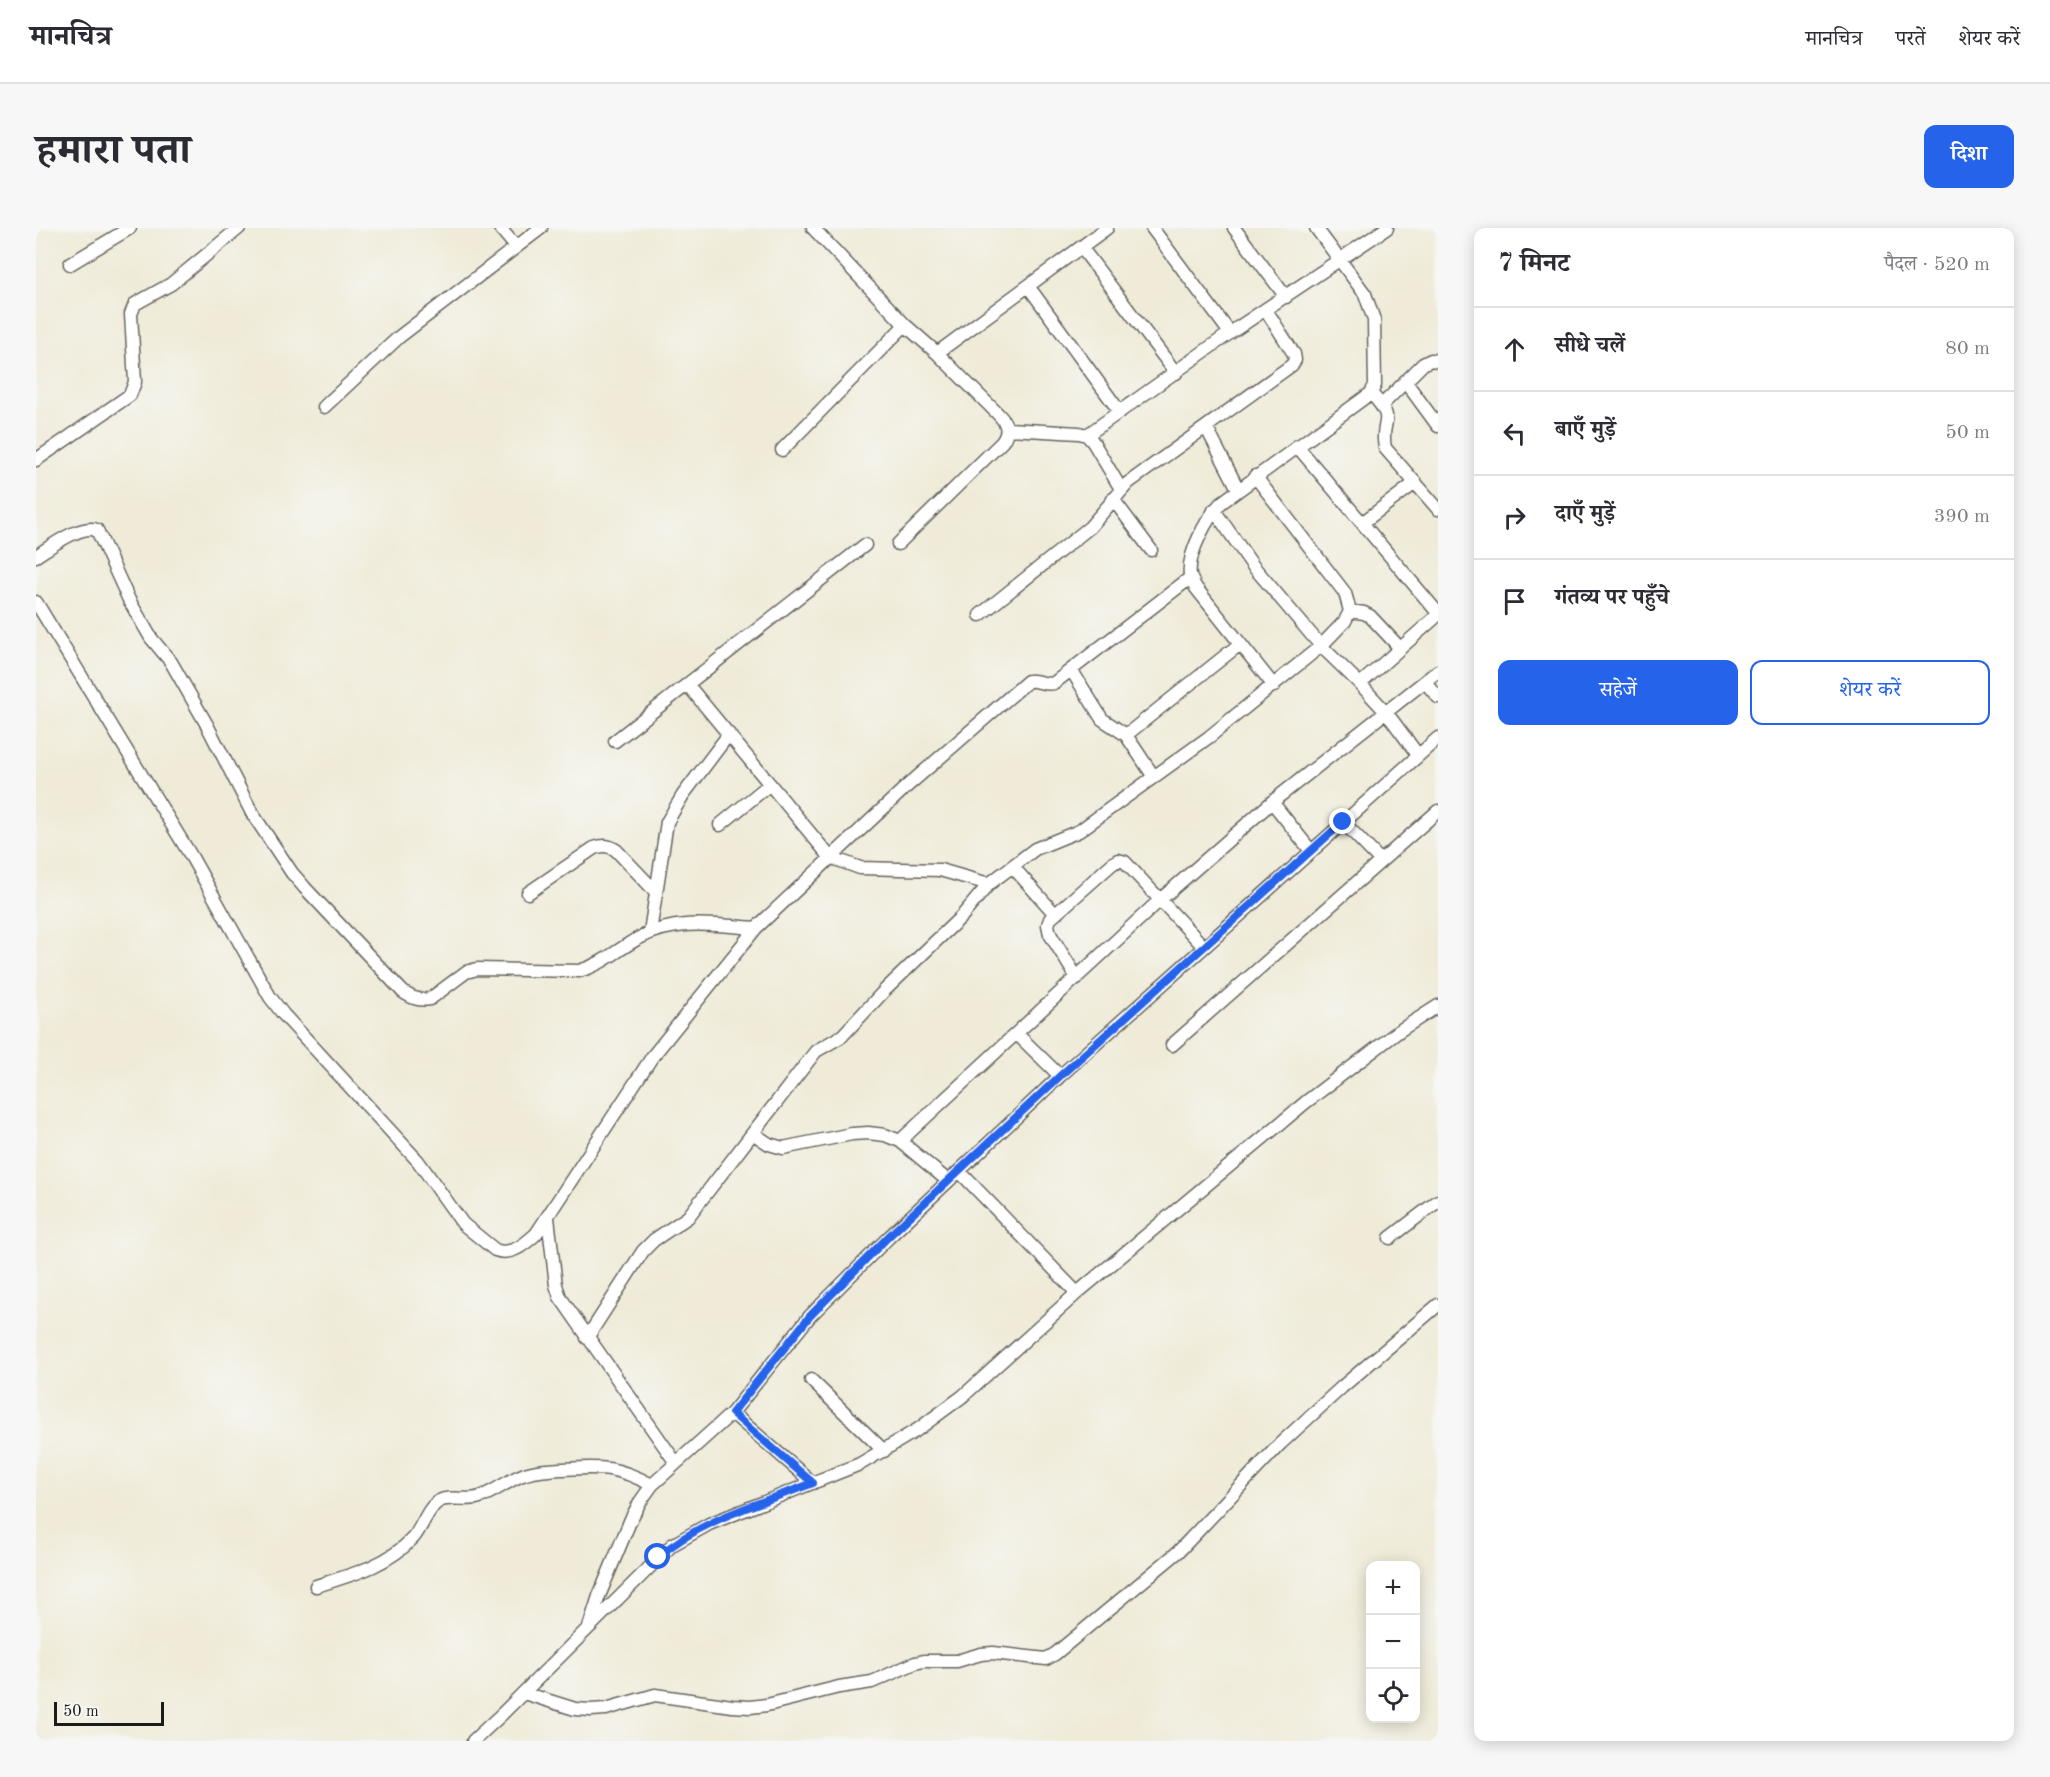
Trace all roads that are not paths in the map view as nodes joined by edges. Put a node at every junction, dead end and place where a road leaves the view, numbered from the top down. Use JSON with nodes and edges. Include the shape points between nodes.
{"nodes":[{"id":1,"x":130,"y":228,"type":"edge"},
{"id":2,"x":239,"y":228,"type":"edge"},
{"id":3,"x":500,"y":228,"type":"edge"},
{"id":4,"x":541,"y":228,"type":"edge"},
{"id":5,"x":813,"y":228,"type":"edge"},
{"id":6,"x":1107,"y":228,"type":"edge"},
{"id":7,"x":1152,"y":228,"type":"edge"},
{"id":8,"x":1234,"y":228,"type":"edge"},
{"id":9,"x":1316,"y":228,"type":"edge"},
{"id":10,"x":1387,"y":228,"type":"edge"},
{"id":11,"x":516,"y":247,"type":"junction"},
{"id":12,"x":1081,"y":247,"type":"junction"},
{"id":13,"x":1340,"y":260,"type":"junction"},
{"id":14,"x":70,"y":264,"type":"dead end"},
{"id":15,"x":1028,"y":286,"type":"junction"},
{"id":16,"x":1286,"y":297,"type":"junction"},
{"id":17,"x":1266,"y":310,"type":"junction"},
{"id":18,"x":905,"y":325,"type":"junction"},
{"id":19,"x":1230,"y":333,"type":"junction"},
{"id":20,"x":937,"y":353,"type":"junction"},
{"id":21,"x":1438,"y":361,"type":"edge"},
{"id":22,"x":1176,"y":373,"type":"junction"},
{"id":23,"x":1405,"y":381,"type":"junction"},
{"id":24,"x":1371,"y":393,"type":"junction"},
{"id":25,"x":1382,"y":405,"type":"junction"},
{"id":26,"x":324,"y":407,"type":"dead end"},
{"id":27,"x":1120,"y":412,"type":"junction"},
{"id":28,"x":1438,"y":426,"type":"edge"},
{"id":29,"x":1206,"y":427,"type":"junction"},
{"id":30,"x":1007,"y":429,"type":"junction"},
{"id":31,"x":1087,"y":435,"type":"junction"},
{"id":32,"x":1297,"y":446,"type":"junction"},
{"id":33,"x":782,"y":450,"type":"dead end"},
{"id":34,"x":36,"y":460,"type":"edge"},
{"id":35,"x":1255,"y":476,"type":"junction"},
{"id":36,"x":1415,"y":483,"type":"junction"},
{"id":37,"x":1121,"y":489,"type":"junction"},
{"id":38,"x":1238,"y":489,"type":"junction"},
{"id":39,"x":1113,"y":499,"type":"junction"},
{"id":40,"x":1438,"y":508,"type":"edge"},
{"id":41,"x":1214,"y":510,"type":"junction"},
{"id":42,"x":1362,"y":523,"type":"junction"},
{"id":43,"x":898,"y":544,"type":"dead end"},
{"id":44,"x":865,"y":545,"type":"dead end"},
{"id":45,"x":1151,"y":550,"type":"dead end"},
{"id":46,"x":36,"y":556,"type":"edge"},
{"id":47,"x":1190,"y":578,"type":"junction"},
{"id":48,"x":36,"y":602,"type":"edge"},
{"id":49,"x":1350,"y":610,"type":"junction"},
{"id":50,"x":1438,"y":614,"type":"edge"},
{"id":51,"x":980,"y":615,"type":"dead end"},
{"id":52,"x":1240,"y":644,"type":"junction"},
{"id":53,"x":1321,"y":646,"type":"junction"},
{"id":54,"x":1400,"y":648,"type":"junction"},
{"id":55,"x":1072,"y":671,"type":"junction"},
{"id":56,"x":1438,"y":671,"type":"edge"},
{"id":57,"x":1425,"y":682,"type":"junction"},
{"id":58,"x":687,"y":684,"type":"junction"},
{"id":59,"x":1360,"y":684,"type":"junction"},
{"id":60,"x":1274,"y":686,"type":"junction"},
{"id":61,"x":1438,"y":697,"type":"edge"},
{"id":62,"x":1386,"y":712,"type":"junction"},
{"id":63,"x":729,"y":734,"type":"junction"},
{"id":64,"x":1126,"y":735,"type":"junction"},
{"id":65,"x":1438,"y":738,"type":"edge"},
{"id":66,"x":615,"y":741,"type":"dead end"},
{"id":67,"x":1419,"y":755,"type":"junction"},
{"id":68,"x":1154,"y":777,"type":"junction"},
{"id":69,"x":770,"y":784,"type":"junction"},
{"id":70,"x":1272,"y":802,"type":"junction"},
{"id":71,"x":1438,"y":811,"type":"edge"},
{"id":72,"x":1343,"y":822,"type":"junction"},
{"id":73,"x":720,"y":825,"type":"dead end"},
{"id":74,"x":1311,"y":851,"type":"junction"},
{"id":75,"x":830,"y":857,"type":"junction"},
{"id":76,"x":1381,"y":861,"type":"junction"},
{"id":77,"x":1013,"y":867,"type":"junction"},
{"id":78,"x":989,"y":884,"type":"junction"},
{"id":79,"x":656,"y":892,"type":"junction"},
{"id":80,"x":528,"y":893,"type":"dead end"},
{"id":81,"x":1160,"y":900,"type":"junction"},
{"id":82,"x":1055,"y":914,"type":"junction"},
{"id":83,"x":756,"y":928,"type":"junction"},
{"id":84,"x":650,"y":932,"type":"junction"},
{"id":85,"x":1204,"y":947,"type":"junction"},
{"id":86,"x":1077,"y":978,"type":"junction"},
{"id":87,"x":1438,"y":1006,"type":"edge"},
{"id":88,"x":1017,"y":1034,"type":"junction"},
{"id":89,"x":1172,"y":1046,"type":"dead end"},
{"id":90,"x":1060,"y":1076,"type":"junction"},
{"id":91,"x":754,"y":1134,"type":"junction"},
{"id":92,"x":900,"y":1141,"type":"junction"},
{"id":93,"x":959,"y":1170,"type":"junction"},
{"id":94,"x":948,"y":1181,"type":"junction"},
{"id":95,"x":1438,"y":1201,"type":"edge"},
{"id":96,"x":548,"y":1218,"type":"junction"},
{"id":97,"x":1390,"y":1238,"type":"dead end"},
{"id":98,"x":1077,"y":1293,"type":"junction"},
{"id":99,"x":1438,"y":1305,"type":"edge"},
{"id":100,"x":587,"y":1338,"type":"junction"},
{"id":101,"x":811,"y":1380,"type":"dead end"},
{"id":102,"x":732,"y":1413,"type":"junction"},
{"id":103,"x":884,"y":1450,"type":"junction"},
{"id":104,"x":675,"y":1463,"type":"junction"},
{"id":105,"x":813,"y":1483,"type":"junction"},
{"id":106,"x":652,"y":1485,"type":"junction"},
{"id":107,"x":316,"y":1586,"type":"dead end"},
{"id":108,"x":589,"y":1627,"type":"junction"},
{"id":109,"x":524,"y":1693,"type":"junction"},
{"id":110,"x":473,"y":1741,"type":"edge"}],
"edges":[{"from":1,"to":14,"type":"street"},
{"from":2,"to":34,"type":"street","via":[[171,284],[135,304],[131,314],[135,382],[130,396]]},
{"from":3,"to":11,"type":"street"},
{"from":4,"to":11,"type":"street"},
{"from":5,"to":18,"type":"street"},
{"from":6,"to":12,"type":"street"},
{"from":7,"to":19,"type":"street"},
{"from":8,"to":16,"type":"street"},
{"from":9,"to":13,"type":"street"},
{"from":10,"to":13,"type":"street"},
{"from":11,"to":26,"type":"street","via":[[399,337]]},
{"from":12,"to":15,"type":"street"},
{"from":12,"to":22,"type":"street"},
{"from":13,"to":16,"type":"street"},
{"from":13,"to":24,"type":"street","via":[[1365,294],[1374,320],[1375,385]]},
{"from":15,"to":20,"type":"street"},
{"from":15,"to":27,"type":"street"},
{"from":16,"to":17,"type":"street"},
{"from":17,"to":19,"type":"street"},
{"from":17,"to":29,"type":"street","via":[[1295,360]]},
{"from":18,"to":20,"type":"street"},
{"from":18,"to":33,"type":"street"},
{"from":19,"to":22,"type":"street"},
{"from":20,"to":30,"type":"street","via":[[1005,421]]},
{"from":21,"to":23,"type":"street","via":[[1423,364]]},
{"from":22,"to":27,"type":"street"},
{"from":23,"to":25,"type":"street"},
{"from":23,"to":28,"type":"street"},
{"from":24,"to":25,"type":"street"},
{"from":24,"to":32,"type":"street"},
{"from":25,"to":36,"type":"street","via":[[1388,421],[1385,448]]},
{"from":27,"to":31,"type":"street"},
{"from":29,"to":37,"type":"street"},
{"from":29,"to":38,"type":"street"},
{"from":30,"to":31,"type":"street"},
{"from":30,"to":43,"type":"street","via":[[1002,442]]},
{"from":31,"to":37,"type":"street"},
{"from":32,"to":35,"type":"street"},
{"from":32,"to":42,"type":"street"},
{"from":35,"to":38,"type":"street"},
{"from":35,"to":49,"type":"street","via":[[1345,593]]},
{"from":36,"to":40,"type":"street"},
{"from":36,"to":42,"type":"street"},
{"from":37,"to":39,"type":"street"},
{"from":38,"to":41,"type":"street"},
{"from":39,"to":45,"type":"street"},
{"from":39,"to":51,"type":"street","via":[[1090,527]]},
{"from":41,"to":47,"type":"street","via":[[1192,554]]},
{"from":41,"to":53,"type":"street","via":[[1253,566]]},
{"from":42,"to":50,"type":"street"},
{"from":44,"to":58,"type":"street"},
{"from":46,"to":84,"type":"street","via":[[81,530],[97,530],[129,600],[176,671],[252,813],[292,873],[403,992],[413,998],[430,999],[466,972],[477,969],[579,971],[591,968]]},
{"from":47,"to":52,"type":"street"},
{"from":47,"to":55,"type":"street"},
{"from":48,"to":96,"type":"street","via":[[283,1014],[418,1161],[463,1224],[495,1250],[513,1251],[526,1243]]},
{"from":49,"to":53,"type":"street","via":[[1345,621]]},
{"from":49,"to":54,"type":"street","via":[[1370,616]]},
{"from":50,"to":54,"type":"street"},
{"from":52,"to":60,"type":"street"},
{"from":52,"to":64,"type":"street"},
{"from":53,"to":59,"type":"street"},
{"from":53,"to":60,"type":"street"},
{"from":54,"to":59,"type":"street"},
{"from":55,"to":64,"type":"street","via":[[1102,719]]},
{"from":55,"to":75,"type":"street","via":[[1050,685],[1028,681]]},
{"from":56,"to":57,"type":"street"},
{"from":57,"to":61,"type":"street"},
{"from":57,"to":62,"type":"street"},
{"from":58,"to":63,"type":"street"},
{"from":58,"to":66,"type":"street"},
{"from":59,"to":62,"type":"street"},
{"from":60,"to":68,"type":"street"},
{"from":62,"to":67,"type":"street"},
{"from":62,"to":70,"type":"street"},
{"from":63,"to":69,"type":"street"},
{"from":63,"to":79,"type":"street","via":[[667,822]]},
{"from":64,"to":68,"type":"street"},
{"from":65,"to":67,"type":"street"},
{"from":67,"to":72,"type":"street"},
{"from":68,"to":77,"type":"street","via":[[1079,831],[1042,845]]},
{"from":69,"to":73,"type":"street"},
{"from":69,"to":75,"type":"street"},
{"from":70,"to":74,"type":"street"},
{"from":70,"to":81,"type":"street"},
{"from":71,"to":76,"type":"street"},
{"from":72,"to":74,"type":"street"},
{"from":72,"to":76,"type":"street"},
{"from":74,"to":85,"type":"street"},
{"from":75,"to":78,"type":"street","via":[[860,868],[940,870]]},
{"from":75,"to":83,"type":"street"},
{"from":76,"to":89,"type":"street"},
{"from":77,"to":78,"type":"street"},
{"from":77,"to":82,"type":"street"},
{"from":78,"to":91,"type":"street","via":[[842,1036],[816,1051]]},
{"from":79,"to":80,"type":"street","via":[[616,850],[601,845]]},
{"from":79,"to":84,"type":"street"},
{"from":81,"to":82,"type":"street","via":[[1125,862],[1118,860]]},
{"from":81,"to":85,"type":"street"},
{"from":81,"to":86,"type":"street"},
{"from":82,"to":86,"type":"street","via":[[1048,925],[1050,934]]},
{"from":83,"to":84,"type":"street","via":[[686,923]]},
{"from":83,"to":96,"type":"street","via":[[652,1057]]},
{"from":85,"to":90,"type":"street"},
{"from":86,"to":88,"type":"street"},
{"from":87,"to":98,"type":"street","via":[[1306,1102]]},
{"from":88,"to":90,"type":"street"},
{"from":88,"to":92,"type":"street"},
{"from":90,"to":93,"type":"street"},
{"from":91,"to":92,"type":"street","via":[[783,1148],[868,1132]]},
{"from":91,"to":100,"type":"street","via":[[688,1217],[644,1251]]},
{"from":92,"to":94,"type":"street"},
{"from":93,"to":94,"type":"street"},
{"from":93,"to":98,"type":"street"},
{"from":94,"to":102,"type":"street","via":[[810,1316]]},
{"from":95,"to":97,"type":"street"},
{"from":96,"to":100,"type":"street","via":[[556,1285]]},
{"from":98,"to":103,"type":"street","via":[[963,1396]]},
{"from":99,"to":109,"type":"street","via":[[1280,1444],[1178,1552],[1046,1659],[993,1653],[957,1661],[924,1661],[872,1682],[750,1707],[655,1695],[591,1710]]},
{"from":100,"to":104,"type":"street"},
{"from":101,"to":103,"type":"street"},
{"from":102,"to":104,"type":"street"},
{"from":102,"to":105,"type":"street"},
{"from":103,"to":105,"type":"street"},
{"from":104,"to":106,"type":"street"},
{"from":105,"to":108,"type":"street","via":[[690,1533],[672,1545]]},
{"from":106,"to":107,"type":"street","via":[[630,1473],[599,1467],[522,1475],[471,1500],[440,1501],[415,1536],[380,1564]]},
{"from":106,"to":108,"type":"street","via":[[631,1519]]},
{"from":108,"to":109,"type":"street"},
{"from":109,"to":110,"type":"street"}]}
